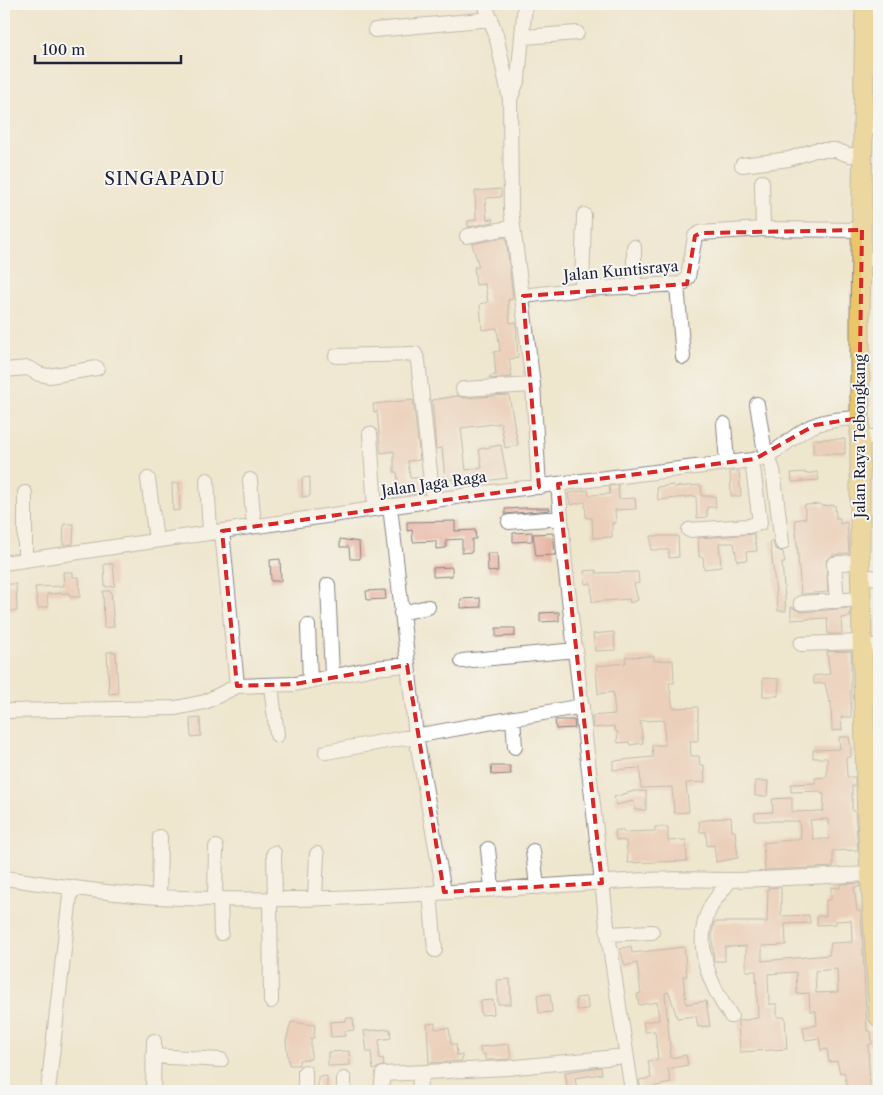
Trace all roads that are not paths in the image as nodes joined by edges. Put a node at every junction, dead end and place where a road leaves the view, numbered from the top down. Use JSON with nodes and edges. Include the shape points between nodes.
{"nodes":[{"id":1,"x":485,"y":4,"type":"edge"},
{"id":2,"x":525,"y":4,"type":"edge"},
{"id":3,"x":865,"y":4,"type":"edge"},
{"id":4,"x":491,"y":19,"type":"junction"},
{"id":5,"x":375,"y":30,"type":"dead end"},
{"id":6,"x":577,"y":34,"type":"dead end"},
{"id":7,"x":524,"y":37,"type":"junction"},
{"id":8,"x":510,"y":99,"type":"junction"},
{"id":9,"x":871,"y":127,"type":"edge"},
{"id":10,"x":862,"y":155,"type":"junction"},
{"id":11,"x":742,"y":164,"type":"dead end"},
{"id":12,"x":762,"y":182,"type":"dead end"},
{"id":13,"x":584,"y":215,"type":"dead end"},
{"id":14,"x":513,"y":227,"type":"junction"},
{"id":15,"x":764,"y":229,"type":"junction"},
{"id":16,"x":862,"y":230,"type":"junction"},
{"id":17,"x":467,"y":236,"type":"dead end"},
{"id":18,"x":634,"y":247,"type":"dead end"},
{"id":19,"x":870,"y":259,"type":"edge"},
{"id":20,"x":677,"y":285,"type":"junction"},
{"id":21,"x":634,"y":288,"type":"junction"},
{"id":22,"x":582,"y":289,"type":"junction"},
{"id":23,"x":523,"y":296,"type":"junction"},
{"id":24,"x":336,"y":356,"type":"dead end"},
{"id":25,"x":683,"y":357,"type":"dead end"},
{"id":26,"x":97,"y":368,"type":"dead end"},
{"id":27,"x":4,"y":370,"type":"edge"},
{"id":28,"x":533,"y":385,"type":"junction"},
{"id":29,"x":463,"y":389,"type":"dead end"},
{"id":30,"x":757,"y":404,"type":"dead end"},
{"id":31,"x":859,"y":418,"type":"junction"},
{"id":32,"x":724,"y":424,"type":"dead end"},
{"id":33,"x":370,"y":434,"type":"dead end"},
{"id":34,"x":859,"y":436,"type":"junction"},
{"id":35,"x":879,"y":437,"type":"edge"},
{"id":36,"x":759,"y":458,"type":"junction"},
{"id":37,"x":727,"y":462,"type":"junction"},
{"id":38,"x":148,"y":479,"type":"dead end"},
{"id":39,"x":207,"y":480,"type":"dead end"},
{"id":40,"x":250,"y":480,"type":"dead end"},
{"id":41,"x":558,"y":484,"type":"junction"},
{"id":42,"x":539,"y":487,"type":"junction"},
{"id":43,"x":24,"y":493,"type":"dead end"},
{"id":44,"x":433,"y":500,"type":"junction"},
{"id":45,"x":390,"y":506,"type":"junction"},
{"id":46,"x":375,"y":508,"type":"junction"},
{"id":47,"x":561,"y":518,"type":"junction"},
{"id":48,"x":510,"y":522,"type":"dead end"},
{"id":49,"x":254,"y":526,"type":"junction"},
{"id":50,"x":689,"y":530,"type":"dead end"},
{"id":51,"x":216,"y":531,"type":"junction"},
{"id":52,"x":156,"y":540,"type":"junction"},
{"id":53,"x":782,"y":543,"type":"dead end"},
{"id":54,"x":25,"y":560,"type":"junction"},
{"id":55,"x":4,"y":563,"type":"edge"},
{"id":56,"x":860,"y":569,"type":"junction"},
{"id":57,"x":879,"y":578,"type":"edge"},
{"id":58,"x":328,"y":585,"type":"dead end"},
{"id":59,"x":861,"y":599,"type":"junction"},
{"id":60,"x":836,"y":601,"type":"junction"},
{"id":61,"x":801,"y":603,"type":"dead end"},
{"id":62,"x":428,"y":607,"type":"dead end"},
{"id":63,"x":401,"y":612,"type":"junction"},
{"id":64,"x":308,"y":626,"type":"dead end"},
{"id":65,"x":801,"y":644,"type":"dead end"},
{"id":66,"x":868,"y":644,"type":"edge"},
{"id":67,"x":576,"y":650,"type":"junction"},
{"id":68,"x":462,"y":661,"type":"dead end"},
{"id":69,"x":407,"y":665,"type":"junction"},
{"id":70,"x":332,"y":675,"type":"junction"},
{"id":71,"x":310,"y":680,"type":"junction"},
{"id":72,"x":237,"y":686,"type":"junction"},
{"id":73,"x":271,"y":686,"type":"junction"},
{"id":74,"x":582,"y":706,"type":"junction"},
{"id":75,"x":4,"y":711,"type":"edge"},
{"id":76,"x":513,"y":718,"type":"junction"},
{"id":77,"x":277,"y":735,"type":"dead end"},
{"id":78,"x":416,"y":736,"type":"junction"},
{"id":79,"x":515,"y":747,"type":"dead end"},
{"id":80,"x":326,"y":752,"type":"dead end"},
{"id":81,"x":873,"y":820,"type":"edge"},
{"id":82,"x":160,"y":837,"type":"dead end"},
{"id":83,"x":216,"y":847,"type":"dead end"},
{"id":84,"x":488,"y":849,"type":"dead end"},
{"id":85,"x":533,"y":851,"type":"dead end"},
{"id":86,"x":274,"y":853,"type":"dead end"},
{"id":87,"x":318,"y":854,"type":"dead end"},
{"id":88,"x":872,"y":867,"type":"edge"},
{"id":89,"x":4,"y":878,"type":"edge"},
{"id":90,"x":730,"y":880,"type":"junction"},
{"id":91,"x":602,"y":883,"type":"junction"},
{"id":92,"x":71,"y":887,"type":"junction"},
{"id":93,"x":537,"y":887,"type":"junction"},
{"id":94,"x":492,"y":888,"type":"junction"},
{"id":95,"x":444,"y":892,"type":"junction"},
{"id":96,"x":430,"y":893,"type":"junction"},
{"id":97,"x":159,"y":897,"type":"junction"},
{"id":98,"x":217,"y":898,"type":"junction"},
{"id":99,"x":315,"y":898,"type":"junction"},
{"id":100,"x":272,"y":899,"type":"junction"},
{"id":101,"x":652,"y":932,"type":"dead end"},
{"id":102,"x":221,"y":933,"type":"dead end"},
{"id":103,"x":608,"y":934,"type":"junction"},
{"id":104,"x":434,"y":950,"type":"dead end"},
{"id":105,"x":878,"y":963,"type":"edge"},
{"id":106,"x":271,"y":1001,"type":"dead end"},
{"id":107,"x":731,"y":1016,"type":"dead end"},
{"id":108,"x":879,"y":1018,"type":"edge"},
{"id":109,"x":154,"y":1041,"type":"dead end"},
{"id":110,"x":154,"y":1056,"type":"junction"},
{"id":111,"x":626,"y":1056,"type":"junction"},
{"id":112,"x":221,"y":1060,"type":"dead end"},
{"id":113,"x":305,"y":1072,"type":"dead end"},
{"id":114,"x":426,"y":1072,"type":"junction"},
{"id":115,"x":48,"y":1091,"type":"edge"},
{"id":116,"x":153,"y":1091,"type":"edge"},
{"id":117,"x":305,"y":1091,"type":"edge"},
{"id":118,"x":382,"y":1091,"type":"edge"},
{"id":119,"x":419,"y":1091,"type":"edge"},
{"id":120,"x":632,"y":1091,"type":"edge"}],
"edges":[{"from":1,"to":4,"type":"street"},
{"from":2,"to":7,"type":"street"},
{"from":3,"to":9,"type":"main road","name":"Jalan Raya Tebongkang"},
{"from":4,"to":5,"type":"street"},
{"from":4,"to":8,"type":"street"},
{"from":6,"to":7,"type":"street"},
{"from":7,"to":8,"type":"street","via":[[518,79]]},
{"from":8,"to":14,"type":"street"},
{"from":9,"to":10,"type":"main road","name":"Jalan Raya Tebongkang"},
{"from":10,"to":11,"type":"street","via":[[814,150],[789,159]]},
{"from":10,"to":16,"type":"main road","name":"Jalan Raya Tebongkang"},
{"from":12,"to":15,"type":"street"},
{"from":13,"to":22,"type":"street"},
{"from":14,"to":17,"type":"street"},
{"from":14,"to":23,"type":"street"},
{"from":15,"to":16,"type":"street","name":"Jalan Kuntisraya"},
{"from":15,"to":20,"type":"street","name":"Jalan Kuntisraya","via":[[696,234],[687,281]]},
{"from":16,"to":19,"type":"main road","name":"Jalan Raya Tebongkang"},
{"from":18,"to":21,"type":"street"},
{"from":19,"to":31,"type":"main road","name":"Jalan Raya Tebongkang"},
{"from":20,"to":21,"type":"street","name":"Jalan Kuntisraya"},
{"from":20,"to":25,"type":"street"},
{"from":21,"to":22,"type":"street","name":"Jalan Kuntisraya"},
{"from":22,"to":23,"type":"street","name":"Jalan Kuntisraya"},
{"from":23,"to":28,"type":"street"},
{"from":24,"to":44,"type":"street","via":[[415,354]]},
{"from":26,"to":27,"type":"street","via":[[49,376],[28,368]]},
{"from":28,"to":29,"type":"street"},
{"from":28,"to":42,"type":"street"},
{"from":30,"to":36,"type":"street"},
{"from":31,"to":34,"type":"main road","name":"Jalan Raya Tebongkang"},
{"from":31,"to":36,"type":"street","name":"Jalan Jaga Raga","via":[[842,418],[815,425]]},
{"from":32,"to":37,"type":"street"},
{"from":33,"to":46,"type":"street"},
{"from":34,"to":35,"type":"street"},
{"from":34,"to":56,"type":"main road","name":"Jalan Raya Tebongkang"},
{"from":36,"to":37,"type":"street","name":"Jalan Jaga Raga"},
{"from":36,"to":50,"type":"street","via":[[760,524]]},
{"from":36,"to":53,"type":"street","via":[[773,470]]},
{"from":37,"to":41,"type":"street","name":"Jalan Jaga Raga"},
{"from":38,"to":52,"type":"street"},
{"from":39,"to":51,"type":"street"},
{"from":40,"to":49,"type":"street"},
{"from":41,"to":42,"type":"street","name":"Jalan Jaga Raga"},
{"from":41,"to":47,"type":"street"},
{"from":42,"to":44,"type":"street","name":"Jalan Jaga Raga"},
{"from":43,"to":54,"type":"street"},
{"from":44,"to":45,"type":"street","name":"Jalan Jaga Raga"},
{"from":45,"to":46,"type":"street","name":"Jalan Jaga Raga"},
{"from":45,"to":63,"type":"street"},
{"from":46,"to":49,"type":"street","name":"Jalan Jaga Raga"},
{"from":47,"to":48,"type":"street"},
{"from":47,"to":67,"type":"street"},
{"from":49,"to":51,"type":"street","name":"Jalan Jaga Raga"},
{"from":51,"to":52,"type":"street","name":"Jalan Jaga Raga"},
{"from":51,"to":72,"type":"street"},
{"from":52,"to":54,"type":"street","name":"Jalan Jaga Raga"},
{"from":54,"to":55,"type":"street","name":"Jalan Jaga Raga"},
{"from":56,"to":57,"type":"street"},
{"from":56,"to":59,"type":"main road","name":"Jalan Raya Tebongkang"},
{"from":56,"to":60,"type":"street","via":[[834,564]]},
{"from":58,"to":70,"type":"street"},
{"from":59,"to":60,"type":"street"},
{"from":59,"to":66,"type":"main road","name":"Jalan Raya Tebongkang"},
{"from":60,"to":61,"type":"street"},
{"from":62,"to":63,"type":"street"},
{"from":63,"to":69,"type":"street"},
{"from":64,"to":71,"type":"street"},
{"from":65,"to":66,"type":"street"},
{"from":66,"to":81,"type":"main road","name":"Jalan Raya Tebongkang"},
{"from":67,"to":68,"type":"street"},
{"from":67,"to":74,"type":"street"},
{"from":69,"to":70,"type":"street"},
{"from":69,"to":78,"type":"street"},
{"from":70,"to":71,"type":"street"},
{"from":71,"to":73,"type":"street"},
{"from":72,"to":73,"type":"street"},
{"from":72,"to":75,"type":"street","via":[[198,704],[176,708]]},
{"from":73,"to":77,"type":"street"},
{"from":74,"to":76,"type":"street"},
{"from":74,"to":91,"type":"street"},
{"from":76,"to":78,"type":"street"},
{"from":76,"to":79,"type":"street"},
{"from":78,"to":80,"type":"street"},
{"from":78,"to":95,"type":"street"},
{"from":81,"to":88,"type":"main road","name":"Jalan Raya Tebongkang"},
{"from":82,"to":97,"type":"street"},
{"from":83,"to":98,"type":"street"},
{"from":84,"to":94,"type":"street"},
{"from":85,"to":93,"type":"street"},
{"from":86,"to":100,"type":"street"},
{"from":87,"to":99,"type":"street"},
{"from":88,"to":90,"type":"street"},
{"from":88,"to":105,"type":"main road","name":"Jalan Raya Tebongkang"},
{"from":89,"to":92,"type":"street"},
{"from":90,"to":91,"type":"street","via":[[648,879]]},
{"from":90,"to":107,"type":"street","via":[[710,908],[702,936],[703,954],[717,996]]},
{"from":91,"to":93,"type":"street"},
{"from":91,"to":103,"type":"street"},
{"from":92,"to":97,"type":"street"},
{"from":92,"to":115,"type":"street"},
{"from":93,"to":94,"type":"street"},
{"from":94,"to":95,"type":"street"},
{"from":95,"to":96,"type":"street"},
{"from":96,"to":99,"type":"street","via":[[396,897]]},
{"from":96,"to":104,"type":"street"},
{"from":97,"to":98,"type":"street"},
{"from":98,"to":100,"type":"street"},
{"from":98,"to":102,"type":"street"},
{"from":99,"to":100,"type":"street"},
{"from":100,"to":106,"type":"street"},
{"from":101,"to":103,"type":"street"},
{"from":103,"to":111,"type":"street"},
{"from":105,"to":108,"type":"main road","name":"Jalan Raya Tebongkang"},
{"from":109,"to":110,"type":"street"},
{"from":110,"to":112,"type":"street"},
{"from":110,"to":116,"type":"street"},
{"from":111,"to":114,"type":"street","via":[[508,1068]]},
{"from":111,"to":120,"type":"street"},
{"from":113,"to":117,"type":"street"},
{"from":114,"to":118,"type":"street","via":[[383,1074]]},
{"from":114,"to":119,"type":"street","via":[[420,1080]]}]}
